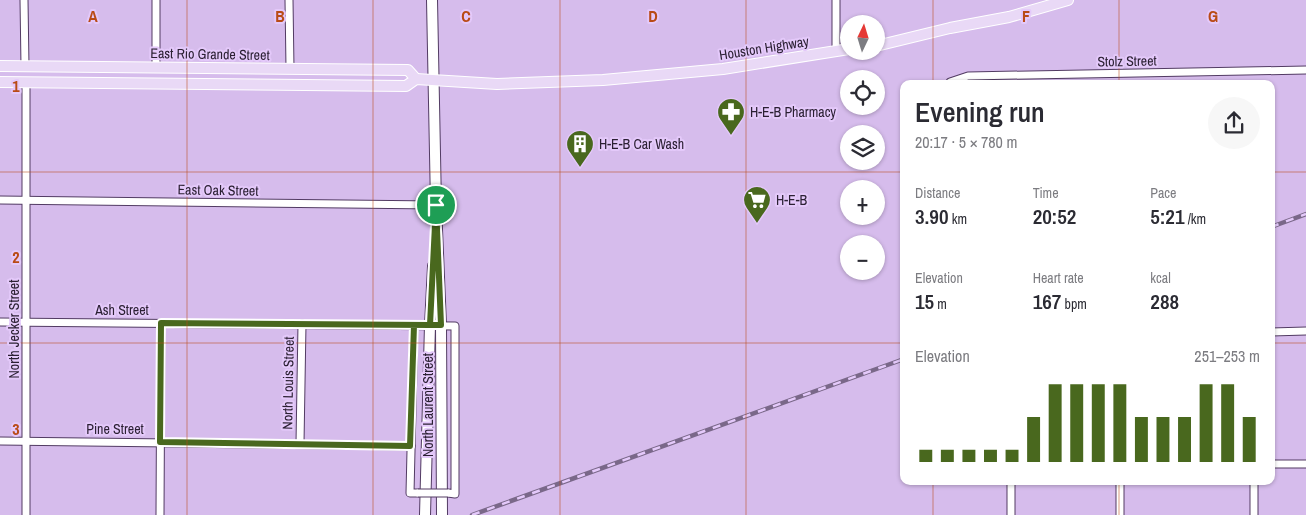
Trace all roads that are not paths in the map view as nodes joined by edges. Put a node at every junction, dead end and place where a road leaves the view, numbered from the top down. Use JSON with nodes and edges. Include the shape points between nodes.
{"nodes":[{"id":1,"x":24,"y":0,"type":"edge"},
{"id":2,"x":156,"y":0,"type":"edge"},
{"id":3,"x":290,"y":0,"type":"edge"},
{"id":4,"x":432,"y":0,"type":"edge"},
{"id":5,"x":836,"y":0,"type":"edge"},
{"id":6,"x":1068,"y":0,"type":"edge"},
{"id":7,"x":885,"y":44,"type":"edge"},
{"id":8,"x":840,"y":50,"type":"edge"},
{"id":9,"x":836,"y":51,"type":"junction"},
{"id":10,"x":0,"y":66,"type":"edge"},
{"id":11,"x":24,"y":66,"type":"junction"},
{"id":12,"x":156,"y":67,"type":"junction"},
{"id":13,"x":290,"y":68,"type":"junction"},
{"id":14,"x":1306,"y":70,"type":"edge"},
{"id":15,"x":684,"y":73,"type":"joint"},
{"id":16,"x":416,"y":79,"type":"junction"},
{"id":17,"x":434,"y":79,"type":"junction"},
{"id":18,"x":956,"y":80,"type":"edge"},
{"id":19,"x":0,"y":82,"type":"edge"},
{"id":20,"x":26,"y":82,"type":"junction"},
{"id":21,"x":0,"y":200,"type":"edge"},
{"id":22,"x":27,"y":200,"type":"junction"},
{"id":23,"x":436,"y":205,"type":"junction"},
{"id":24,"x":0,"y":322,"type":"edge"},
{"id":25,"x":26,"y":322,"type":"junction"},
{"id":26,"x":161,"y":323,"type":"junction"},
{"id":27,"x":302,"y":324,"type":"junction"},
{"id":28,"x":414,"y":325,"type":"junction"},
{"id":29,"x":430,"y":325,"type":"junction"},
{"id":30,"x":441,"y":325,"type":"junction"},
{"id":31,"x":1306,"y":331,"type":"edge"},
{"id":32,"x":1275,"y":332,"type":"edge"},
{"id":33,"x":0,"y":442,"type":"edge"},
{"id":34,"x":26,"y":442,"type":"junction"},
{"id":35,"x":160,"y":442,"type":"junction"},
{"id":36,"x":300,"y":443,"type":"junction"},
{"id":37,"x":410,"y":446,"type":"junction"},
{"id":38,"x":1275,"y":464,"type":"edge"},
{"id":39,"x":1306,"y":464,"type":"edge"},
{"id":40,"x":1011,"y":485,"type":"edge"},
{"id":41,"x":1120,"y":485,"type":"edge"},
{"id":42,"x":1254,"y":485,"type":"edge"},
{"id":43,"x":26,"y":515,"type":"edge"},
{"id":44,"x":160,"y":515,"type":"edge"},
{"id":45,"x":426,"y":515,"type":"edge"},
{"id":46,"x":442,"y":515,"type":"edge"},
{"id":47,"x":1011,"y":515,"type":"edge"},
{"id":48,"x":1120,"y":515,"type":"edge"},
{"id":49,"x":1254,"y":515,"type":"edge"}],
"edges":[{"from":1,"to":11,"type":"street"},
{"from":2,"to":12,"type":"street"},
{"from":3,"to":13,"type":"street"},
{"from":4,"to":17,"type":"main road","name":"North Laurent Street"},
{"from":5,"to":9,"type":"street"},
{"from":6,"to":7,"type":"main road","via":[[1009,17]]},
{"from":8,"to":9,"type":"main road","name":"Houston Highway"},
{"from":9,"to":15,"type":"main road","name":"Houston Highway"},
{"from":10,"to":11,"type":"main road","name":"East Rio Grande Street"},
{"from":11,"to":12,"type":"main road","name":"East Rio Grande Street"},
{"from":12,"to":13,"type":"main road","name":"East Rio Grande Street"},
{"from":13,"to":16,"type":"main road","name":"East Rio Grande Street","via":[[408,70]]},
{"from":14,"to":18,"type":"street","name":"Stolz Street","via":[[968,76]]},
{"from":15,"to":17,"type":"main road","name":"East Rio Grande Street","via":[[497,84]]},
{"from":16,"to":17,"type":"main road","name":"East Rio Grande Street"},
{"from":16,"to":20,"type":"main road","name":"East Rio Grande Street","via":[[406,86]]},
{"from":17,"to":23,"type":"main road","name":"North Laurent Street"},
{"from":19,"to":20,"type":"main road","name":"East Rio Grande Street"},
{"from":20,"to":22,"type":"street","name":"North Jecker Street"},
{"from":21,"to":22,"type":"street","name":"East Oak Street"},
{"from":22,"to":23,"type":"street","name":"East Oak Street"},
{"from":22,"to":25,"type":"street","name":"North Jecker Street"},
{"from":23,"to":29,"type":"main road","name":"North Laurent Street"},
{"from":23,"to":30,"type":"main road","name":"North Laurent Street"},
{"from":24,"to":25,"type":"street","name":"Ash Street"},
{"from":25,"to":26,"type":"street","name":"Ash Street"},
{"from":25,"to":34,"type":"street","name":"North Jecker Street"},
{"from":26,"to":27,"type":"street","name":"Ash Street"},
{"from":26,"to":35,"type":"street"},
{"from":27,"to":28,"type":"street","name":"Ash Street"},
{"from":27,"to":36,"type":"street","name":"North Louis Street"},
{"from":28,"to":29,"type":"street","name":"Ash Street"},
{"from":28,"to":37,"type":"street"},
{"from":29,"to":30,"type":"street","name":"Ash Street"},
{"from":29,"to":45,"type":"main road","name":"North Laurent Street"},
{"from":30,"to":37,"type":"street","name":"Ash Street","bridge":true,"via":[[455,326],[455,494],[410,493]]},
{"from":30,"to":46,"type":"main road","name":"North Laurent Street"},
{"from":31,"to":32,"type":"street"},
{"from":33,"to":34,"type":"street","name":"Pine Street"},
{"from":34,"to":35,"type":"street","name":"Pine Street"},
{"from":34,"to":43,"type":"street","name":"North Jecker Street"},
{"from":35,"to":36,"type":"street","name":"Pine Street"},
{"from":35,"to":44,"type":"street"},
{"from":36,"to":37,"type":"street","name":"Pine Street"},
{"from":38,"to":39,"type":"street"},
{"from":40,"to":47,"type":"street"},
{"from":41,"to":48,"type":"street"},
{"from":42,"to":49,"type":"street"}]}
